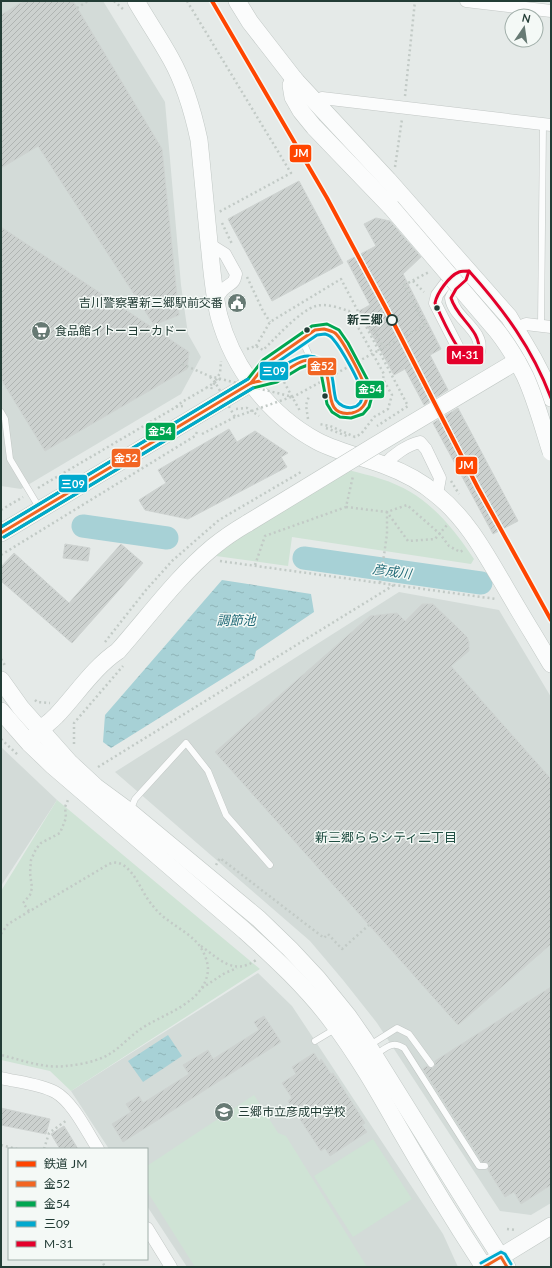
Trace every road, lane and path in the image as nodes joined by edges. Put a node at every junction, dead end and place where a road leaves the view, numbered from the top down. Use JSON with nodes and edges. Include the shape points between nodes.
{"nodes":[{"id":1,"x":88,"y":1,"type":"edge"},
{"id":2,"x":114,"y":1,"type":"edge"},
{"id":3,"x":187,"y":1,"type":"edge"},
{"id":4,"x":237,"y":1,"type":"edge"},
{"id":5,"x":415,"y":1,"type":"edge"},
{"id":6,"x":466,"y":1,"type":"edge"},
{"id":7,"x":132,"y":7,"type":"edge"},
{"id":8,"x":77,"y":8,"type":"dead end"},
{"id":9,"x":551,"y":11,"type":"edge"},
{"id":10,"x":295,"y":80,"type":"junction"},
{"id":11,"x":316,"y":102,"type":"junction"},
{"id":12,"x":404,"y":107,"type":"junction"},
{"id":13,"x":547,"y":124,"type":"edge"},
{"id":14,"x":388,"y":180,"type":"junction"},
{"id":15,"x":218,"y":213,"type":"dead end"},
{"id":16,"x":209,"y":244,"type":"junction"},
{"id":17,"x":469,"y":271,"type":"junction"},
{"id":18,"x":431,"y":272,"type":"dead end"},
{"id":19,"x":413,"y":281,"type":"junction"},
{"id":20,"x":424,"y":292,"type":"dead end"},
{"id":21,"x":216,"y":299,"type":"junction"},
{"id":22,"x":453,"y":306,"type":"junction"},
{"id":23,"x":440,"y":313,"type":"junction"},
{"id":24,"x":361,"y":317,"type":"junction"},
{"id":25,"x":354,"y":321,"type":"junction"},
{"id":26,"x":546,"y":326,"type":"edge"},
{"id":27,"x":516,"y":328,"type":"junction"},
{"id":28,"x":308,"y":335,"type":"junction"},
{"id":29,"x":256,"y":346,"type":"junction"},
{"id":30,"x":384,"y":348,"type":"junction"},
{"id":31,"x":247,"y":349,"type":"dead end"},
{"id":32,"x":221,"y":359,"type":"dead end"},
{"id":33,"x":311,"y":360,"type":"junction"},
{"id":34,"x":517,"y":361,"type":"junction"},
{"id":35,"x":182,"y":364,"type":"dead end"},
{"id":36,"x":209,"y":376,"type":"junction"},
{"id":37,"x":220,"y":379,"type":"junction"},
{"id":38,"x":283,"y":380,"type":"dead end"},
{"id":39,"x":214,"y":382,"type":"junction"},
{"id":40,"x":251,"y":383,"type":"junction"},
{"id":41,"x":210,"y":392,"type":"dead end"},
{"id":42,"x":309,"y":396,"type":"dead end"},
{"id":43,"x":293,"y":397,"type":"junction"},
{"id":44,"x":551,"y":398,"type":"edge"},
{"id":45,"x":184,"y":406,"type":"dead end"},
{"id":46,"x":176,"y":407,"type":"junction"},
{"id":47,"x":228,"y":411,"type":"dead end"},
{"id":48,"x":1,"y":412,"type":"edge"},
{"id":49,"x":260,"y":416,"type":"dead end"},
{"id":50,"x":235,"y":417,"type":"junction"},
{"id":51,"x":308,"y":418,"type":"junction"},
{"id":52,"x":310,"y":421,"type":"dead end"},
{"id":53,"x":375,"y":427,"type":"dead end"},
{"id":54,"x":198,"y":430,"type":"dead end"},
{"id":55,"x":368,"y":431,"type":"dead end"},
{"id":56,"x":202,"y":434,"type":"dead end"},
{"id":57,"x":551,"y":452,"type":"edge"},
{"id":58,"x":384,"y":465,"type":"junction"},
{"id":59,"x":354,"y":474,"type":"dead end"},
{"id":60,"x":30,"y":492,"type":"junction"},
{"id":61,"x":437,"y":494,"type":"junction"},
{"id":62,"x":346,"y":507,"type":"junction"},
{"id":63,"x":40,"y":509,"type":"junction"},
{"id":64,"x":1,"y":510,"type":"edge"},
{"id":65,"x":387,"y":512,"type":"junction"},
{"id":66,"x":450,"y":521,"type":"dead end"},
{"id":67,"x":1,"y":533,"type":"edge"},
{"id":68,"x":440,"y":534,"type":"junction"},
{"id":69,"x":469,"y":547,"type":"dead end"},
{"id":70,"x":1,"y":555,"type":"edge"},
{"id":71,"x":216,"y":560,"type":"dead end"},
{"id":72,"x":255,"y":566,"type":"junction"},
{"id":73,"x":380,"y":582,"type":"junction"},
{"id":74,"x":394,"y":584,"type":"junction"},
{"id":75,"x":501,"y":599,"type":"dead end"},
{"id":76,"x":122,"y":657,"type":"junction"},
{"id":77,"x":551,"y":664,"type":"edge"},
{"id":78,"x":1,"y":680,"type":"edge"},
{"id":79,"x":1,"y":711,"type":"edge"},
{"id":80,"x":44,"y":734,"type":"junction"},
{"id":81,"x":29,"y":744,"type":"junction"},
{"id":82,"x":74,"y":744,"type":"dead end"},
{"id":83,"x":98,"y":767,"type":"dead end"},
{"id":84,"x":68,"y":800,"type":"dead end"},
{"id":85,"x":130,"y":812,"type":"junction"},
{"id":86,"x":215,"y":865,"type":"dead end"},
{"id":87,"x":270,"y":865,"type":"dead end"},
{"id":88,"x":29,"y":912,"type":"junction"},
{"id":89,"x":369,"y":925,"type":"dead end"},
{"id":90,"x":1,"y":934,"type":"edge"},
{"id":91,"x":199,"y":944,"type":"junction"},
{"id":92,"x":256,"y":959,"type":"dead end"},
{"id":93,"x":238,"y":968,"type":"junction"},
{"id":94,"x":200,"y":990,"type":"junction"},
{"id":95,"x":336,"y":1028,"type":"junction"},
{"id":96,"x":315,"y":1041,"type":"dead end"},
{"id":97,"x":372,"y":1051,"type":"junction"},
{"id":98,"x":1,"y":1055,"type":"edge"},
{"id":99,"x":431,"y":1064,"type":"dead end"},
{"id":100,"x":1,"y":1078,"type":"edge"},
{"id":101,"x":75,"y":1114,"type":"junction"},
{"id":102,"x":1,"y":1144,"type":"edge"},
{"id":103,"x":14,"y":1148,"type":"edge"},
{"id":104,"x":44,"y":1148,"type":"edge"},
{"id":105,"x":97,"y":1148,"type":"edge"},
{"id":106,"x":485,"y":1166,"type":"dead end"},
{"id":107,"x":551,"y":1226,"type":"edge"},
{"id":108,"x":148,"y":1230,"type":"edge"},
{"id":109,"x":504,"y":1262,"type":"edge"},
{"id":110,"x":171,"y":1267,"type":"edge"},
{"id":111,"x":484,"y":1267,"type":"edge"}],
"edges":[{"from":1,"to":8,"type":"path"},
{"from":2,"to":7,"type":"path"},
{"from":3,"to":15,"type":"path","via":[[291,173]]},
{"from":4,"to":10,"type":"street"},
{"from":5,"to":12,"type":"path"},
{"from":6,"to":9,"type":"street"},
{"from":7,"to":16,"type":"street","via":[[171,59],[194,118],[199,140]]},
{"from":10,"to":11,"type":"street"},
{"from":10,"to":34,"type":"street","bridge":true,"via":[[291,85],[293,97],[302,111],[391,207],[498,331]]},
{"from":11,"to":12,"type":"street","via":[[322,98]]},
{"from":11,"to":14,"type":"street"},
{"from":12,"to":13,"type":"street"},
{"from":12,"to":14,"type":"path","via":[[394,175]]},
{"from":13,"to":26,"type":"lane"},
{"from":14,"to":17,"type":"street"},
{"from":16,"to":21,"type":"street"},
{"from":16,"to":21,"type":"street","via":[[226,254],[236,274],[235,281],[224,288]]},
{"from":17,"to":22,"type":"street","via":[[466,280],[452,293]]},
{"from":17,"to":23,"type":"street","via":[[459,272],[440,289],[435,303]]},
{"from":17,"to":27,"type":"street"},
{"from":18,"to":19,"type":"path"},
{"from":19,"to":20,"type":"path"},
{"from":19,"to":30,"type":"path","bridge":true,"via":[[404,285],[425,325]]},
{"from":21,"to":40,"type":"street","via":[[225,334]]},
{"from":22,"to":23,"type":"street"},
{"from":22,"to":23,"type":"street","via":[[480,342],[479,352],[474,356],[469,357],[459,350]]},
{"from":24,"to":25,"type":"path"},
{"from":24,"to":29,"type":"path","via":[[341,279],[270,322]]},
{"from":24,"to":30,"type":"path","via":[[366,315]]},
{"from":24,"to":53,"type":"path","via":[[408,406]]},
{"from":25,"to":29,"type":"path","via":[[349,311],[332,306],[316,306],[296,317],[263,350]]},
{"from":25,"to":55,"type":"path","via":[[384,374],[383,379],[392,395],[388,409],[374,417],[361,434],[355,437],[330,426],[314,423],[355,440]]},
{"from":26,"to":27,"type":"street","via":[[526,324]]},
{"from":27,"to":44,"type":"street","via":[[547,385]]},
{"from":28,"to":33,"type":"lane","via":[[305,346]]},
{"from":28,"to":33,"type":"lane","via":[[315,330],[324,329],[332,331],[340,339],[365,386],[367,398],[359,411],[344,413],[335,408],[331,401],[325,369],[321,364]]},
{"from":28,"to":40,"type":"lane","via":[[266,364]]},
{"from":29,"to":31,"type":"path"},
{"from":30,"to":43,"type":"path","bridge":true},
{"from":32,"to":41,"type":"path","via":[[220,373]]},
{"from":33,"to":40,"type":"lane","via":[[299,363],[275,377]]},
{"from":34,"to":57,"type":"street","bridge":true,"via":[[531,390]]},
{"from":34,"to":76,"type":"street","bridge":true,"via":[[230,534],[186,572]]},
{"from":35,"to":36,"type":"path","bridge":true},
{"from":36,"to":37,"type":"path","bridge":true},
{"from":36,"to":39,"type":"path","bridge":true},
{"from":37,"to":39,"type":"path","bridge":true},
{"from":37,"to":43,"type":"path","bridge":true},
{"from":38,"to":51,"type":"path","via":[[301,413]]},
{"from":39,"to":46,"type":"path","bridge":true},
{"from":39,"to":50,"type":"path","bridge":true},
{"from":40,"to":58,"type":"street","via":[[283,419],[300,431],[340,452]]},
{"from":40,"to":63,"type":"street"},
{"from":42,"to":51,"type":"path","via":[[306,405]]},
{"from":43,"to":50,"type":"path","bridge":true},
{"from":45,"to":46,"type":"path"},
{"from":46,"to":60,"type":"path"},
{"from":47,"to":49,"type":"path","via":[[247,408]]},
{"from":48,"to":60,"type":"lane","via":[[5,419],[10,459]]},
{"from":50,"to":56,"type":"path"},
{"from":51,"to":52,"type":"path"},
{"from":54,"to":70,"type":"path","via":[[195,436]]},
{"from":58,"to":61,"type":"street","via":[[402,472]]},
{"from":58,"to":61,"type":"street","via":[[413,443],[420,442],[440,478]]},
{"from":59,"to":62,"type":"path"},
{"from":60,"to":63,"type":"lane"},
{"from":60,"to":64,"type":"path"},
{"from":61,"to":77,"type":"street","via":[[464,522],[480,545]]},
{"from":62,"to":65,"type":"path"},
{"from":62,"to":72,"type":"path","via":[[265,536]]},
{"from":63,"to":67,"type":"street"},
{"from":65,"to":68,"type":"path","via":[[406,505]]},
{"from":65,"to":68,"type":"path","via":[[408,541],[435,539]]},
{"from":65,"to":73,"type":"path","via":[[387,534]]},
{"from":66,"to":68,"type":"path"},
{"from":68,"to":69,"type":"path","via":[[449,546],[460,552]]},
{"from":71,"to":72,"type":"path"},
{"from":72,"to":73,"type":"path"},
{"from":73,"to":74,"type":"path"},
{"from":74,"to":75,"type":"path"},
{"from":74,"to":83,"type":"path"},
{"from":76,"to":80,"type":"street","via":[[107,659],[55,717]]},
{"from":76,"to":82,"type":"path","via":[[74,723]]},
{"from":78,"to":80,"type":"street"},
{"from":79,"to":81,"type":"street"},
{"from":80,"to":81,"type":"street"},
{"from":80,"to":85,"type":"street","via":[[91,782]]},
{"from":81,"to":95,"type":"street","via":[[275,958]]},
{"from":84,"to":88,"type":"path","via":[[65,807],[66,818],[60,833],[41,843],[31,860],[32,888],[23,903]]},
{"from":85,"to":87,"type":"lane","via":[[135,799],[186,743],[208,771],[226,815]]},
{"from":85,"to":97,"type":"street","via":[[259,919],[290,949],[348,1016]]},
{"from":86,"to":89,"type":"path","via":[[220,858],[324,938],[328,934],[342,949]]},
{"from":88,"to":90,"type":"path","via":[[8,924]]},
{"from":88,"to":91,"type":"path","via":[[114,862],[124,866],[133,876],[164,918]]},
{"from":91,"to":93,"type":"path","via":[[223,962]]},
{"from":91,"to":94,"type":"path","via":[[205,955],[208,971]]},
{"from":92,"to":93,"type":"path","via":[[249,965]]},
{"from":93,"to":94,"type":"path","via":[[226,972]]},
{"from":94,"to":98,"type":"path","via":[[186,1004],[153,1021],[109,1054],[97,1059],[66,1067],[49,1067]]},
{"from":95,"to":96,"type":"lane"},
{"from":95,"to":111,"type":"street","via":[[356,1056]]},
{"from":97,"to":99,"type":"lane","via":[[397,1028],[409,1034]]},
{"from":97,"to":106,"type":"lane","via":[[397,1043],[404,1048],[479,1166]]},
{"from":97,"to":109,"type":"street"},
{"from":100,"to":101,"type":"street","via":[[56,1092]]},
{"from":101,"to":104,"type":"path","via":[[48,1133]]},
{"from":101,"to":105,"type":"street"},
{"from":102,"to":103,"type":"path"},
{"from":107,"to":109,"type":"street"},
{"from":108,"to":110,"type":"street"},
{"from":109,"to":111,"type":"street"}]}
